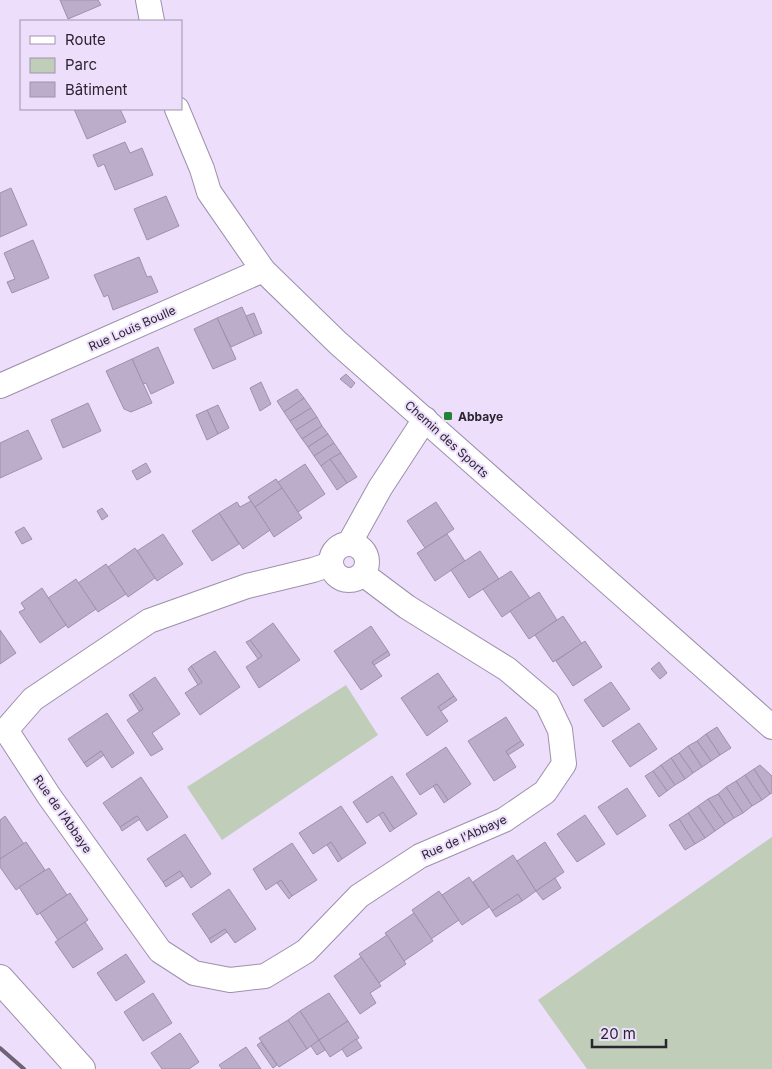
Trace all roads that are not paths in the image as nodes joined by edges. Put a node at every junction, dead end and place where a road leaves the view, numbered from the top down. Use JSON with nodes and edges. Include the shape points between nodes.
{"nodes":[{"id":1,"x":148,"y":0,"type":"edge"},
{"id":2,"x":152,"y":20,"type":"edge"},
{"id":3,"x":176,"y":110,"type":"edge"},
{"id":4,"x":263,"y":270,"type":"junction"},
{"id":5,"x":0,"y":386,"type":"edge"},
{"id":6,"x":425,"y":419,"type":"junction"},
{"id":7,"x":349,"y":544,"type":"junction"},
{"id":8,"x":331,"y":564,"type":"junction"},
{"id":9,"x":363,"y":574,"type":"junction"},
{"id":10,"x":772,"y":727,"type":"edge"},
{"id":11,"x":3,"y":731,"type":"edge"},
{"id":12,"x":0,"y":979,"type":"edge"},
{"id":13,"x":81,"y":1069,"type":"edge"}],
"edges":[{"from":1,"to":2,"type":"street"},
{"from":3,"to":4,"type":"street","name":"Chemin des Sports","via":[[209,192]]},
{"from":4,"to":5,"type":"street","name":"Rue Louis Boulle"},
{"from":4,"to":6,"type":"street","name":"Chemin des Sports","via":[[338,343]]},
{"from":6,"to":7,"type":"street","via":[[380,488]]},
{"from":6,"to":10,"type":"street","name":"Chemin des Sports"},
{"from":7,"to":8,"type":"street","via":[[333,552]]},
{"from":7,"to":9,"type":"street","via":[[364,552],[367,563]]},
{"from":8,"to":9,"type":"street","via":[[336,576],[342,579],[353,580]]},
{"from":8,"to":11,"type":"street","name":"Rue de l'Abbaye","via":[[247,586],[149,621],[33,700]]},
{"from":9,"to":11,"type":"street","name":"Rue de l'Abbaye","via":[[406,607],[507,669],[546,703],[560,730],[564,764],[545,792],[504,820],[420,856],[359,896],[306,951],[265,976],[230,980],[194,973],[160,951]]},
{"from":12,"to":13,"type":"street"}]}
